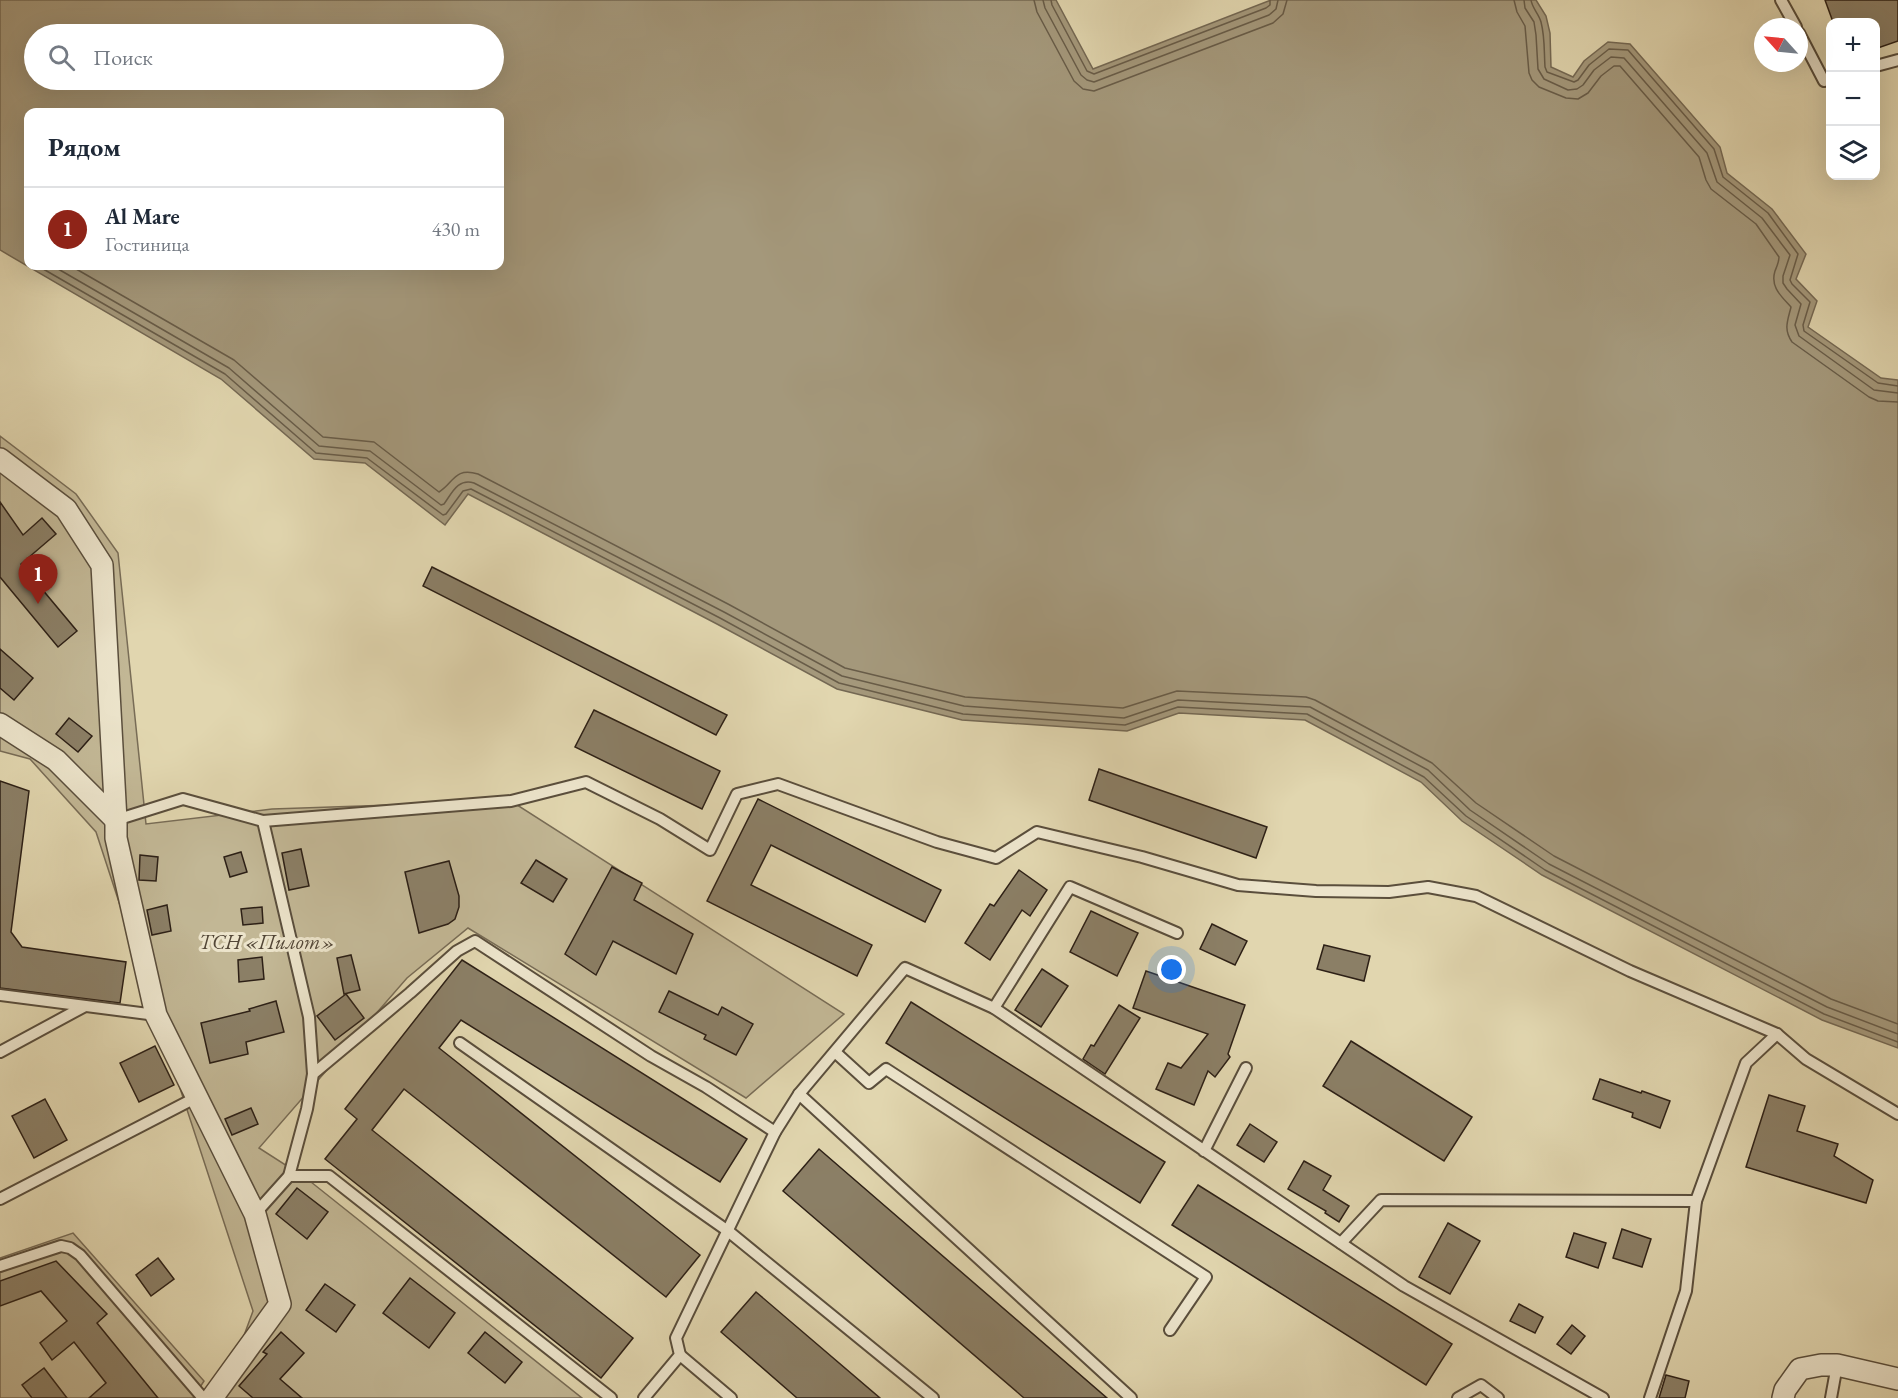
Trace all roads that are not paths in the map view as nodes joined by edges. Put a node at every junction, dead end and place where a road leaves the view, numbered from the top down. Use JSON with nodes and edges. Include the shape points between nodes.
{"nodes":[{"id":1,"x":1781,"y":0,"type":"edge"},
{"id":2,"x":1791,"y":18,"type":"edge"},
{"id":3,"x":1808,"y":50,"type":"edge"},
{"id":4,"x":1898,"y":60,"type":"edge"},
{"id":5,"x":1880,"y":65,"type":"edge"},
{"id":6,"x":1826,"y":80,"type":"edge"},
{"id":7,"x":0,"y":459,"type":"edge"},
{"id":8,"x":2,"y":726,"type":"edge"},
{"id":9,"x":116,"y":820,"type":"junction"},
{"id":10,"x":262,"y":821,"type":"junction"},
{"id":11,"x":1177,"y":933,"type":"dead end"},
{"id":12,"x":0,"y":995,"type":"edge"},
{"id":13,"x":85,"y":1006,"type":"junction"},
{"id":14,"x":994,"y":1008,"type":"junction"},
{"id":15,"x":156,"y":1015,"type":"junction"},
{"id":16,"x":1778,"y":1034,"type":"junction"},
{"id":17,"x":460,"y":1043,"type":"dead end"},
{"id":18,"x":0,"y":1052,"type":"edge"},
{"id":19,"x":835,"y":1052,"type":"junction"},
{"id":20,"x":1246,"y":1068,"type":"dead end"},
{"id":21,"x":313,"y":1074,"type":"junction"},
{"id":22,"x":799,"y":1094,"type":"junction"},
{"id":23,"x":197,"y":1097,"type":"junction"},
{"id":24,"x":1898,"y":1114,"type":"edge"},
{"id":25,"x":775,"y":1132,"type":"junction"},
{"id":26,"x":1204,"y":1150,"type":"junction"},
{"id":27,"x":288,"y":1176,"type":"junction"},
{"id":28,"x":0,"y":1199,"type":"edge"},
{"id":29,"x":1696,"y":1201,"type":"junction"},
{"id":30,"x":255,"y":1214,"type":"junction"},
{"id":31,"x":729,"y":1231,"type":"junction"},
{"id":32,"x":1341,"y":1243,"type":"junction"},
{"id":33,"x":0,"y":1266,"type":"edge"},
{"id":34,"x":1170,"y":1330,"type":"dead end"},
{"id":35,"x":680,"y":1355,"type":"junction"},
{"id":36,"x":1837,"y":1365,"type":"junction"},
{"id":37,"x":1898,"y":1379,"type":"edge"},
{"id":38,"x":203,"y":1398,"type":"edge"},
{"id":39,"x":212,"y":1398,"type":"edge"},
{"id":40,"x":610,"y":1398,"type":"edge"},
{"id":41,"x":644,"y":1398,"type":"edge"},
{"id":42,"x":731,"y":1398,"type":"edge"},
{"id":43,"x":933,"y":1398,"type":"edge"},
{"id":44,"x":1131,"y":1398,"type":"edge"},
{"id":45,"x":1458,"y":1398,"type":"edge"},
{"id":46,"x":1498,"y":1398,"type":"edge"},
{"id":47,"x":1602,"y":1398,"type":"edge"},
{"id":48,"x":1650,"y":1398,"type":"edge"},
{"id":49,"x":1783,"y":1398,"type":"edge"},
{"id":50,"x":1831,"y":1398,"type":"edge"}],
"edges":[{"from":1,"to":2,"type":"lane"},
{"from":3,"to":6,"type":"lane"},
{"from":4,"to":5,"type":"lane"},
{"from":7,"to":9,"type":"street","via":[[66,508],[102,565]]},
{"from":8,"to":9,"type":"street","via":[[56,760]]},
{"from":9,"to":10,"type":"lane","via":[[183,799]]},
{"from":9,"to":15,"type":"street","via":[[116,838]]},
{"from":10,"to":16,"type":"lane","via":[[511,801],[586,782],[660,819],[710,850],[737,794],[778,784],[937,842],[996,858],[1037,832],[1238,885],[1389,892],[1428,887],[1476,896],[1630,970]]},
{"from":10,"to":21,"type":"lane","via":[[309,1017]]},
{"from":11,"to":14,"type":"lane","via":[[1070,887]]},
{"from":12,"to":13,"type":"lane"},
{"from":13,"to":15,"type":"lane"},
{"from":13,"to":18,"type":"lane"},
{"from":14,"to":19,"type":"lane","via":[[906,968]]},
{"from":14,"to":26,"type":"lane"},
{"from":15,"to":23,"type":"street"},
{"from":16,"to":24,"type":"lane","via":[[1806,1059]]},
{"from":16,"to":29,"type":"lane","via":[[1746,1063]]},
{"from":17,"to":31,"type":"lane"},
{"from":19,"to":22,"type":"lane"},
{"from":19,"to":34,"type":"lane","via":[[869,1083],[886,1069],[1206,1277]]},
{"from":20,"to":26,"type":"lane"},
{"from":21,"to":25,"type":"lane","via":[[457,951],[475,941]]},
{"from":21,"to":27,"type":"lane"},
{"from":22,"to":25,"type":"lane"},
{"from":22,"to":44,"type":"lane"},
{"from":23,"to":28,"type":"lane"},
{"from":23,"to":30,"type":"street"},
{"from":25,"to":31,"type":"lane"},
{"from":26,"to":32,"type":"lane"},
{"from":27,"to":30,"type":"lane"},
{"from":27,"to":40,"type":"lane","via":[[329,1176]]},
{"from":29,"to":32,"type":"lane","via":[[1381,1200]]},
{"from":29,"to":48,"type":"lane","via":[[1686,1291]]},
{"from":30,"to":39,"type":"street","via":[[280,1304]]},
{"from":31,"to":35,"type":"lane","via":[[676,1338]]},
{"from":31,"to":43,"type":"lane"},
{"from":32,"to":47,"type":"lane","via":[[1404,1286]]},
{"from":33,"to":38,"type":"lane","via":[[61,1246],[70,1248]]},
{"from":35,"to":41,"type":"lane"},
{"from":35,"to":42,"type":"lane"},
{"from":36,"to":37,"type":"street"},
{"from":36,"to":49,"type":"street","via":[[1800,1369]]},
{"from":36,"to":50,"type":"lane"},
{"from":45,"to":46,"type":"lane","via":[[1481,1385]]}]}
